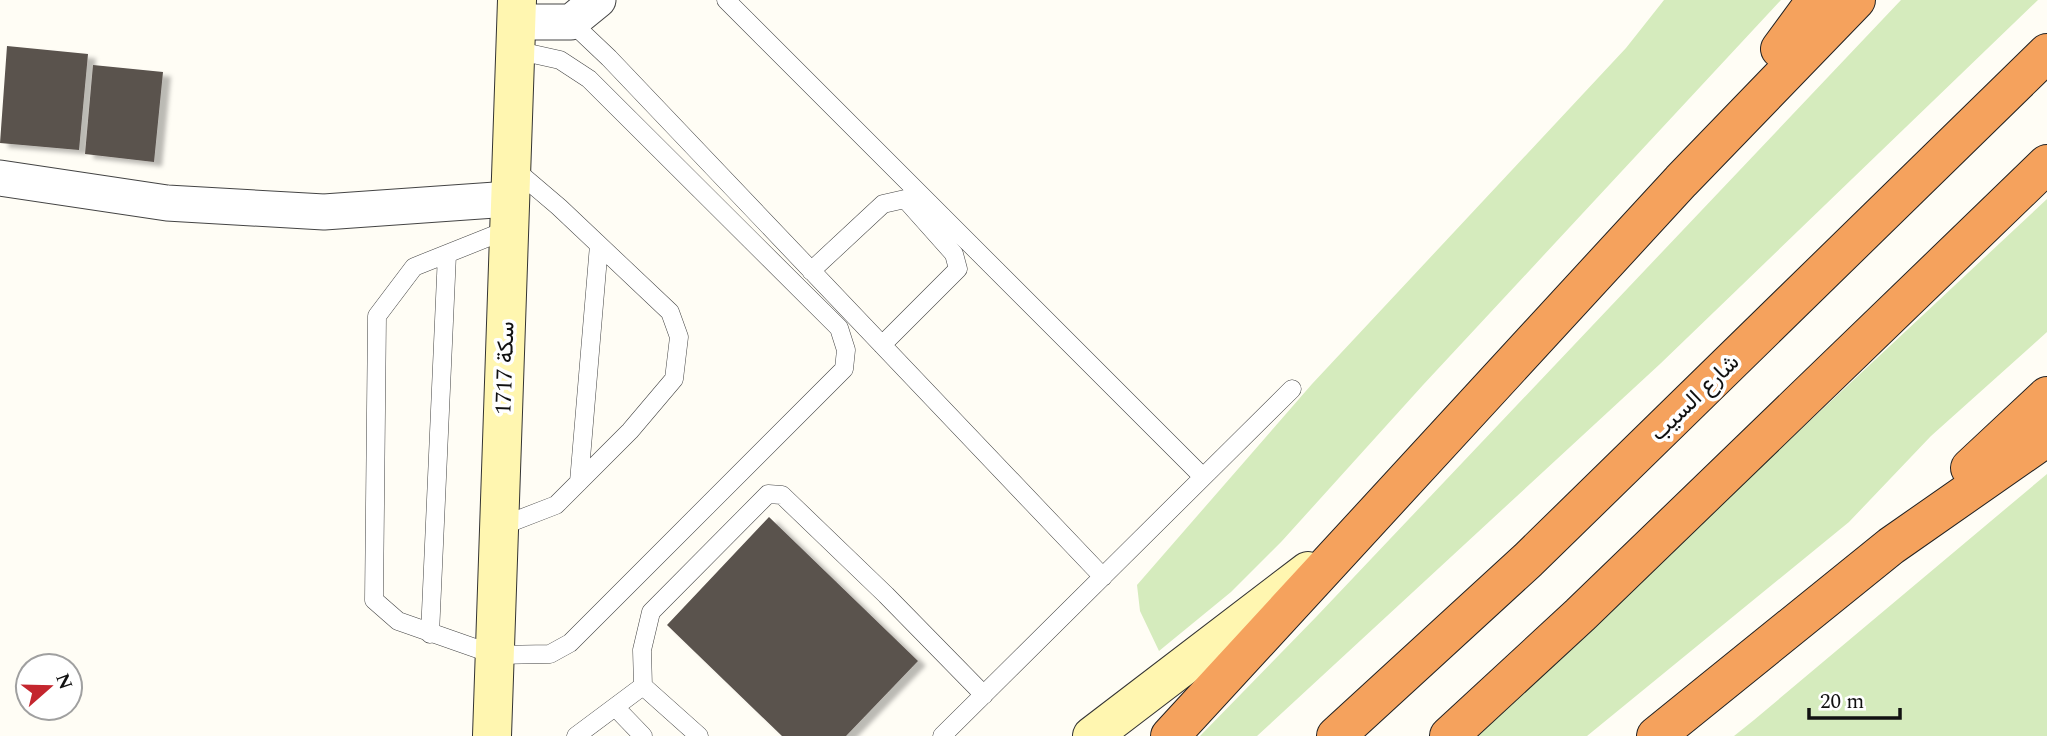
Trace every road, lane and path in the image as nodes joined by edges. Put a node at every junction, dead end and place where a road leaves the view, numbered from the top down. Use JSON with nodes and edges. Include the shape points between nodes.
{"nodes":[{"id":1,"x":598,"y":0,"type":"edge"},
{"id":2,"x":726,"y":0,"type":"edge"},
{"id":3,"x":1816,"y":0,"type":"edge"},
{"id":4,"x":1856,"y":0,"type":"edge"},
{"id":5,"x":1883,"y":0,"type":"edge"},
{"id":6,"x":571,"y":22,"type":"junction"},
{"id":7,"x":516,"y":24,"type":"edge"},
{"id":8,"x":2047,"y":53,"type":"edge"},
{"id":9,"x":2047,"y":164,"type":"edge"},
{"id":10,"x":0,"y":178,"type":"edge"},
{"id":11,"x":1681,"y":181,"type":"junction"},
{"id":12,"x":510,"y":198,"type":"junction"},
{"id":13,"x":599,"y":245,"type":"junction"},
{"id":14,"x":447,"y":254,"type":"junction"},
{"id":15,"x":811,"y":271,"type":"junction"},
{"id":16,"x":882,"y":345,"type":"junction"},
{"id":17,"x":2047,"y":374,"type":"edge"},
{"id":18,"x":1292,"y":389,"type":"dead end"},
{"id":19,"x":2047,"y":397,"type":"edge"},
{"id":20,"x":2047,"y":437,"type":"edge"},
{"id":21,"x":1994,"y":444,"type":"junction"},
{"id":22,"x":1203,"y":477,"type":"junction"},
{"id":23,"x":579,"y":482,"type":"junction"},
{"id":24,"x":499,"y":527,"type":"junction"},
{"id":25,"x":1354,"y":537,"type":"junction"},
{"id":26,"x":1891,"y":545,"type":"junction"},
{"id":27,"x":1103,"y":577,"type":"junction"},
{"id":28,"x":430,"y":634,"type":"junction"},
{"id":29,"x":495,"y":655,"type":"junction"},
{"id":30,"x":643,"y":686,"type":"junction"},
{"id":31,"x":984,"y":695,"type":"junction"},
{"id":32,"x":616,"y":708,"type":"junction"},
{"id":33,"x":492,"y":736,"type":"edge"},
{"id":34,"x":576,"y":736,"type":"edge"},
{"id":35,"x":643,"y":736,"type":"edge"},
{"id":36,"x":698,"y":736,"type":"edge"},
{"id":37,"x":942,"y":736,"type":"edge"},
{"id":38,"x":1092,"y":736,"type":"edge"},
{"id":39,"x":1170,"y":736,"type":"edge"},
{"id":40,"x":1336,"y":736,"type":"edge"},
{"id":41,"x":1449,"y":736,"type":"edge"},
{"id":42,"x":1656,"y":736,"type":"edge"}],
"edges":[{"from":1,"to":6,"type":"street"},
{"from":2,"to":22,"type":"lane"},
{"from":3,"to":11,"type":"highway"},
{"from":4,"to":11,"type":"highway"},
{"from":5,"to":11,"type":"highway","via":[[1826,57]]},
{"from":6,"to":7,"type":"street"},
{"from":6,"to":15,"type":"lane"},
{"from":7,"to":12,"type":"street","name":"سكة 1717"},
{"from":7,"to":29,"type":"lane","via":[[589,79],[838,328],[846,350],[844,369],[570,643],[550,654]]},
{"from":8,"to":40,"type":"highway","name":"شارع السيب","via":[[1528,560]]},
{"from":9,"to":41,"type":"highway"},
{"from":10,"to":12,"type":"street","via":[[167,203],[324,212]]},
{"from":11,"to":25,"type":"highway"},
{"from":12,"to":13,"type":"lane","via":[[559,207]]},
{"from":12,"to":14,"type":"lane"},
{"from":12,"to":24,"type":"street","name":"سكة 1717"},
{"from":13,"to":23,"type":"lane"},
{"from":13,"to":23,"type":"lane","via":[[670,312],[679,337],[674,379]]},
{"from":14,"to":28,"type":"lane"},
{"from":14,"to":28,"type":"lane","via":[[414,267],[377,316],[374,600],[398,621]]},
{"from":15,"to":16,"type":"lane"},
{"from":15,"to":16,"type":"lane","via":[[883,204],[905,199],[954,254],[957,269]]},
{"from":16,"to":27,"type":"lane"},
{"from":17,"to":21,"type":"highway"},
{"from":18,"to":22,"type":"lane"},
{"from":19,"to":21,"type":"highway"},
{"from":20,"to":26,"type":"highway"},
{"from":21,"to":26,"type":"highway"},
{"from":22,"to":27,"type":"lane"},
{"from":23,"to":24,"type":"lane","via":[[556,505]]},
{"from":24,"to":29,"type":"street","name":"سكة 1717"},
{"from":25,"to":38,"type":"street"},
{"from":25,"to":39,"type":"highway"},
{"from":26,"to":42,"type":"highway"},
{"from":27,"to":31,"type":"lane"},
{"from":28,"to":29,"type":"lane"},
{"from":29,"to":33,"type":"street","name":"سكة 1717"},
{"from":30,"to":31,"type":"lane","via":[[642,650],[651,612],[768,494],[782,495]]},
{"from":30,"to":32,"type":"lane"},
{"from":30,"to":36,"type":"lane"},
{"from":31,"to":37,"type":"lane"},
{"from":32,"to":34,"type":"lane"},
{"from":32,"to":35,"type":"lane"}]}
